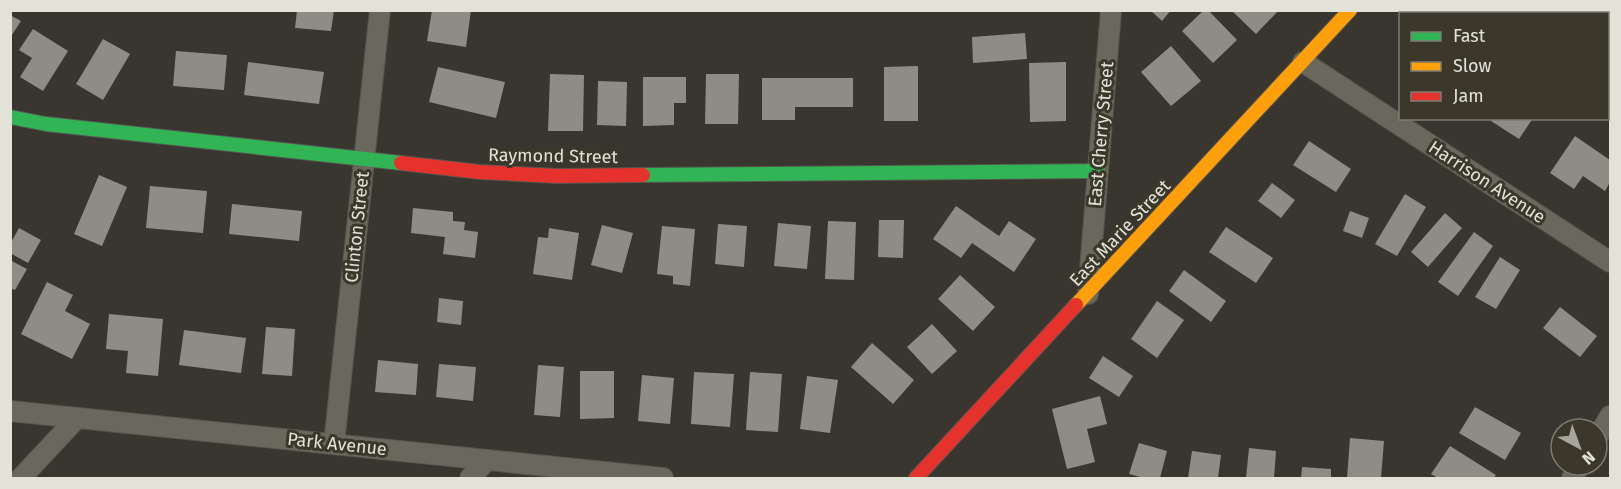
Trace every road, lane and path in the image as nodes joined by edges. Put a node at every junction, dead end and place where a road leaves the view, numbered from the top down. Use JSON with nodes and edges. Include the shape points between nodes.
{"nodes":[{"id":1,"x":380,"y":10,"type":"edge"},
{"id":2,"x":1111,"y":10,"type":"edge"},
{"id":3,"x":1350,"y":10,"type":"edge"},
{"id":4,"x":1303,"y":62,"type":"junction"},
{"id":5,"x":10,"y":117,"type":"edge"},
{"id":6,"x":365,"y":159,"type":"junction"},
{"id":7,"x":1098,"y":171,"type":"junction"},
{"id":8,"x":1611,"y":262,"type":"edge"},
{"id":9,"x":1088,"y":294,"type":"junction"},
{"id":10,"x":10,"y":411,"type":"edge"},
{"id":11,"x":76,"y":419,"type":"junction"},
{"id":12,"x":334,"y":444,"type":"junction"},
{"id":13,"x":487,"y":460,"type":"junction"},
{"id":14,"x":21,"y":478,"type":"edge"},
{"id":15,"x":470,"y":478,"type":"edge"},
{"id":16,"x":663,"y":478,"type":"edge"},
{"id":17,"x":916,"y":478,"type":"edge"}],
"edges":[{"from":1,"to":6,"type":"street","name":"Clinton Street"},
{"from":2,"to":7,"type":"street","name":"East Cherry Street"},
{"from":3,"to":4,"type":"street","name":"East Marie Street"},
{"from":4,"to":8,"type":"street","name":"Harrison Avenue"},
{"from":4,"to":9,"type":"street","name":"East Marie Street"},
{"from":5,"to":6,"type":"street","name":"Raymond Street"},
{"from":6,"to":7,"type":"street","name":"Raymond Street","via":[[557,176]]},
{"from":6,"to":12,"type":"street","name":"Clinton Street"},
{"from":7,"to":9,"type":"street","name":"East Cherry Street"},
{"from":9,"to":17,"type":"street","name":"East Marie Street"},
{"from":10,"to":11,"type":"street","name":"Park Avenue"},
{"from":11,"to":12,"type":"street","name":"Park Avenue"},
{"from":11,"to":14,"type":"street"},
{"from":12,"to":13,"type":"street","name":"Park Avenue"},
{"from":13,"to":15,"type":"street"},
{"from":13,"to":16,"type":"street","name":"Park Avenue"}]}
